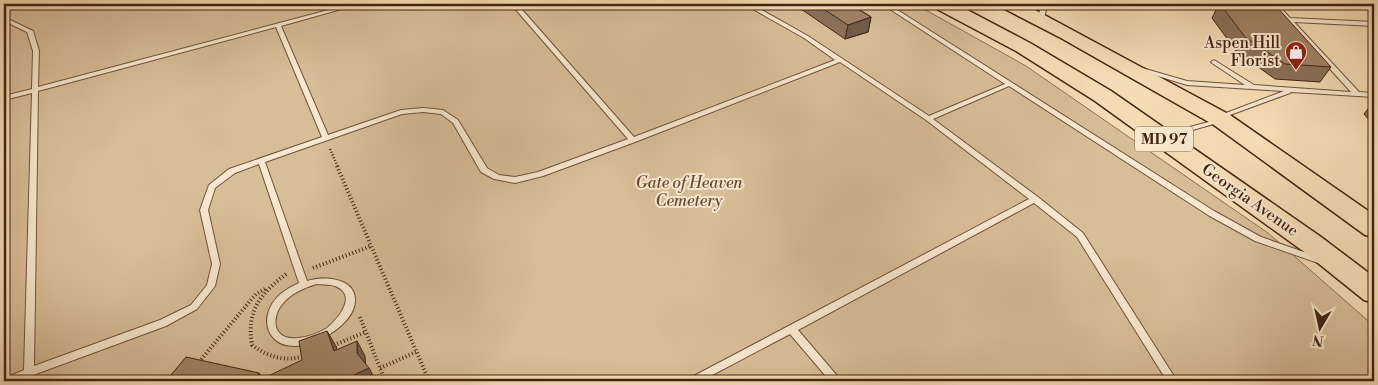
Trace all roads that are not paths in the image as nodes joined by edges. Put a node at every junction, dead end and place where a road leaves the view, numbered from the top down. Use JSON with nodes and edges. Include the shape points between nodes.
{"nodes":[{"id":1,"x":356,"y":4,"type":"edge"},
{"id":2,"x":514,"y":4,"type":"edge"},
{"id":3,"x":747,"y":4,"type":"edge"},
{"id":4,"x":886,"y":4,"type":"edge"},
{"id":5,"x":942,"y":4,"type":"edge"},
{"id":6,"x":1010,"y":4,"type":"edge"},
{"id":7,"x":1274,"y":4,"type":"edge"},
{"id":8,"x":1042,"y":12,"type":"edge"},
{"id":9,"x":4,"y":19,"type":"edge"},
{"id":10,"x":1289,"y":20,"type":"junction"},
{"id":11,"x":1374,"y":24,"type":"edge"},
{"id":12,"x":278,"y":25,"type":"junction"},
{"id":13,"x":840,"y":60,"type":"junction"},
{"id":14,"x":1117,"y":61,"type":"junction"},
{"id":15,"x":1214,"y":62,"type":"dead end"},
{"id":16,"x":1009,"y":84,"type":"junction"},
{"id":17,"x":1256,"y":88,"type":"junction"},
{"id":18,"x":34,"y":90,"type":"junction"},
{"id":19,"x":1292,"y":90,"type":"junction"},
{"id":20,"x":1357,"y":94,"type":"junction"},
{"id":21,"x":1374,"y":95,"type":"edge"},
{"id":22,"x":4,"y":98,"type":"edge"},
{"id":23,"x":928,"y":119,"type":"junction"},
{"id":24,"x":1222,"y":120,"type":"junction"},
{"id":25,"x":325,"y":137,"type":"junction"},
{"id":26,"x":1162,"y":138,"type":"junction"},
{"id":27,"x":633,"y":140,"type":"junction"},
{"id":28,"x":261,"y":160,"type":"junction"},
{"id":29,"x":1035,"y":199,"type":"junction"},
{"id":30,"x":1374,"y":228,"type":"edge"},
{"id":31,"x":1343,"y":268,"type":"junction"},
{"id":32,"x":304,"y":285,"type":"junction"},
{"id":33,"x":1374,"y":292,"type":"edge"},
{"id":34,"x":790,"y":328,"type":"junction"},
{"id":35,"x":29,"y":372,"type":"junction"},
{"id":36,"x":8,"y":381,"type":"edge"},
{"id":37,"x":692,"y":381,"type":"edge"},
{"id":38,"x":836,"y":381,"type":"edge"},
{"id":39,"x":1172,"y":381,"type":"edge"}],
"edges":[{"from":1,"to":12,"type":"lane"},
{"from":2,"to":27,"type":"lane"},
{"from":3,"to":13,"type":"lane"},
{"from":4,"to":16,"type":"lane"},
{"from":5,"to":26,"type":"main road","name":"Georgia Avenue","number":"MD 97","via":[[1024,47],[1103,96]]},
{"from":6,"to":8,"type":"main road","number":"MD 97"},
{"from":7,"to":10,"type":"lane"},
{"from":8,"to":14,"type":"main road","number":"MD 97"},
{"from":9,"to":18,"type":"lane","via":[[30,31],[36,51]]},
{"from":10,"to":11,"type":"lane"},
{"from":10,"to":20,"type":"lane"},
{"from":12,"to":18,"type":"lane"},
{"from":12,"to":25,"type":"lane"},
{"from":13,"to":23,"type":"lane"},
{"from":13,"to":27,"type":"lane"},
{"from":14,"to":17,"type":"lane","via":[[1187,83]]},
{"from":14,"to":24,"type":"main road","number":"MD 97"},
{"from":15,"to":17,"type":"lane"},
{"from":16,"to":23,"type":"lane"},
{"from":16,"to":31,"type":"lane","via":[[1211,213],[1258,239]]},
{"from":17,"to":19,"type":"lane"},
{"from":18,"to":22,"type":"lane"},
{"from":18,"to":35,"type":"lane"},
{"from":19,"to":20,"type":"lane"},
{"from":19,"to":24,"type":"lane","via":[[1228,114]]},
{"from":20,"to":21,"type":"lane"},
{"from":23,"to":29,"type":"lane"},
{"from":24,"to":26,"type":"lane"},
{"from":24,"to":30,"type":"main road","number":"MD 97"},
{"from":25,"to":27,"type":"lane","via":[[401,112],[443,112],[456,122],[484,170],[515,180]]},
{"from":25,"to":28,"type":"lane"},
{"from":26,"to":31,"type":"main road","name":"Georgia Avenue","number":"MD 97"},
{"from":28,"to":32,"type":"lane"},
{"from":28,"to":35,"type":"lane","via":[[232,171],[212,188],[204,210],[216,264],[211,286],[194,307],[163,323]]},
{"from":29,"to":34,"type":"lane"},
{"from":29,"to":39,"type":"lane","via":[[1080,236]]},
{"from":31,"to":33,"type":"main road","name":"Georgia Avenue","number":"MD 97"},
{"from":32,"to":32,"type":"lane","via":[[278,303],[270,317],[270,327],[283,340],[307,341],[332,330],[348,313],[349,295],[345,288],[327,281]]},
{"from":34,"to":37,"type":"lane"},
{"from":34,"to":38,"type":"lane"},
{"from":35,"to":36,"type":"lane"}]}
